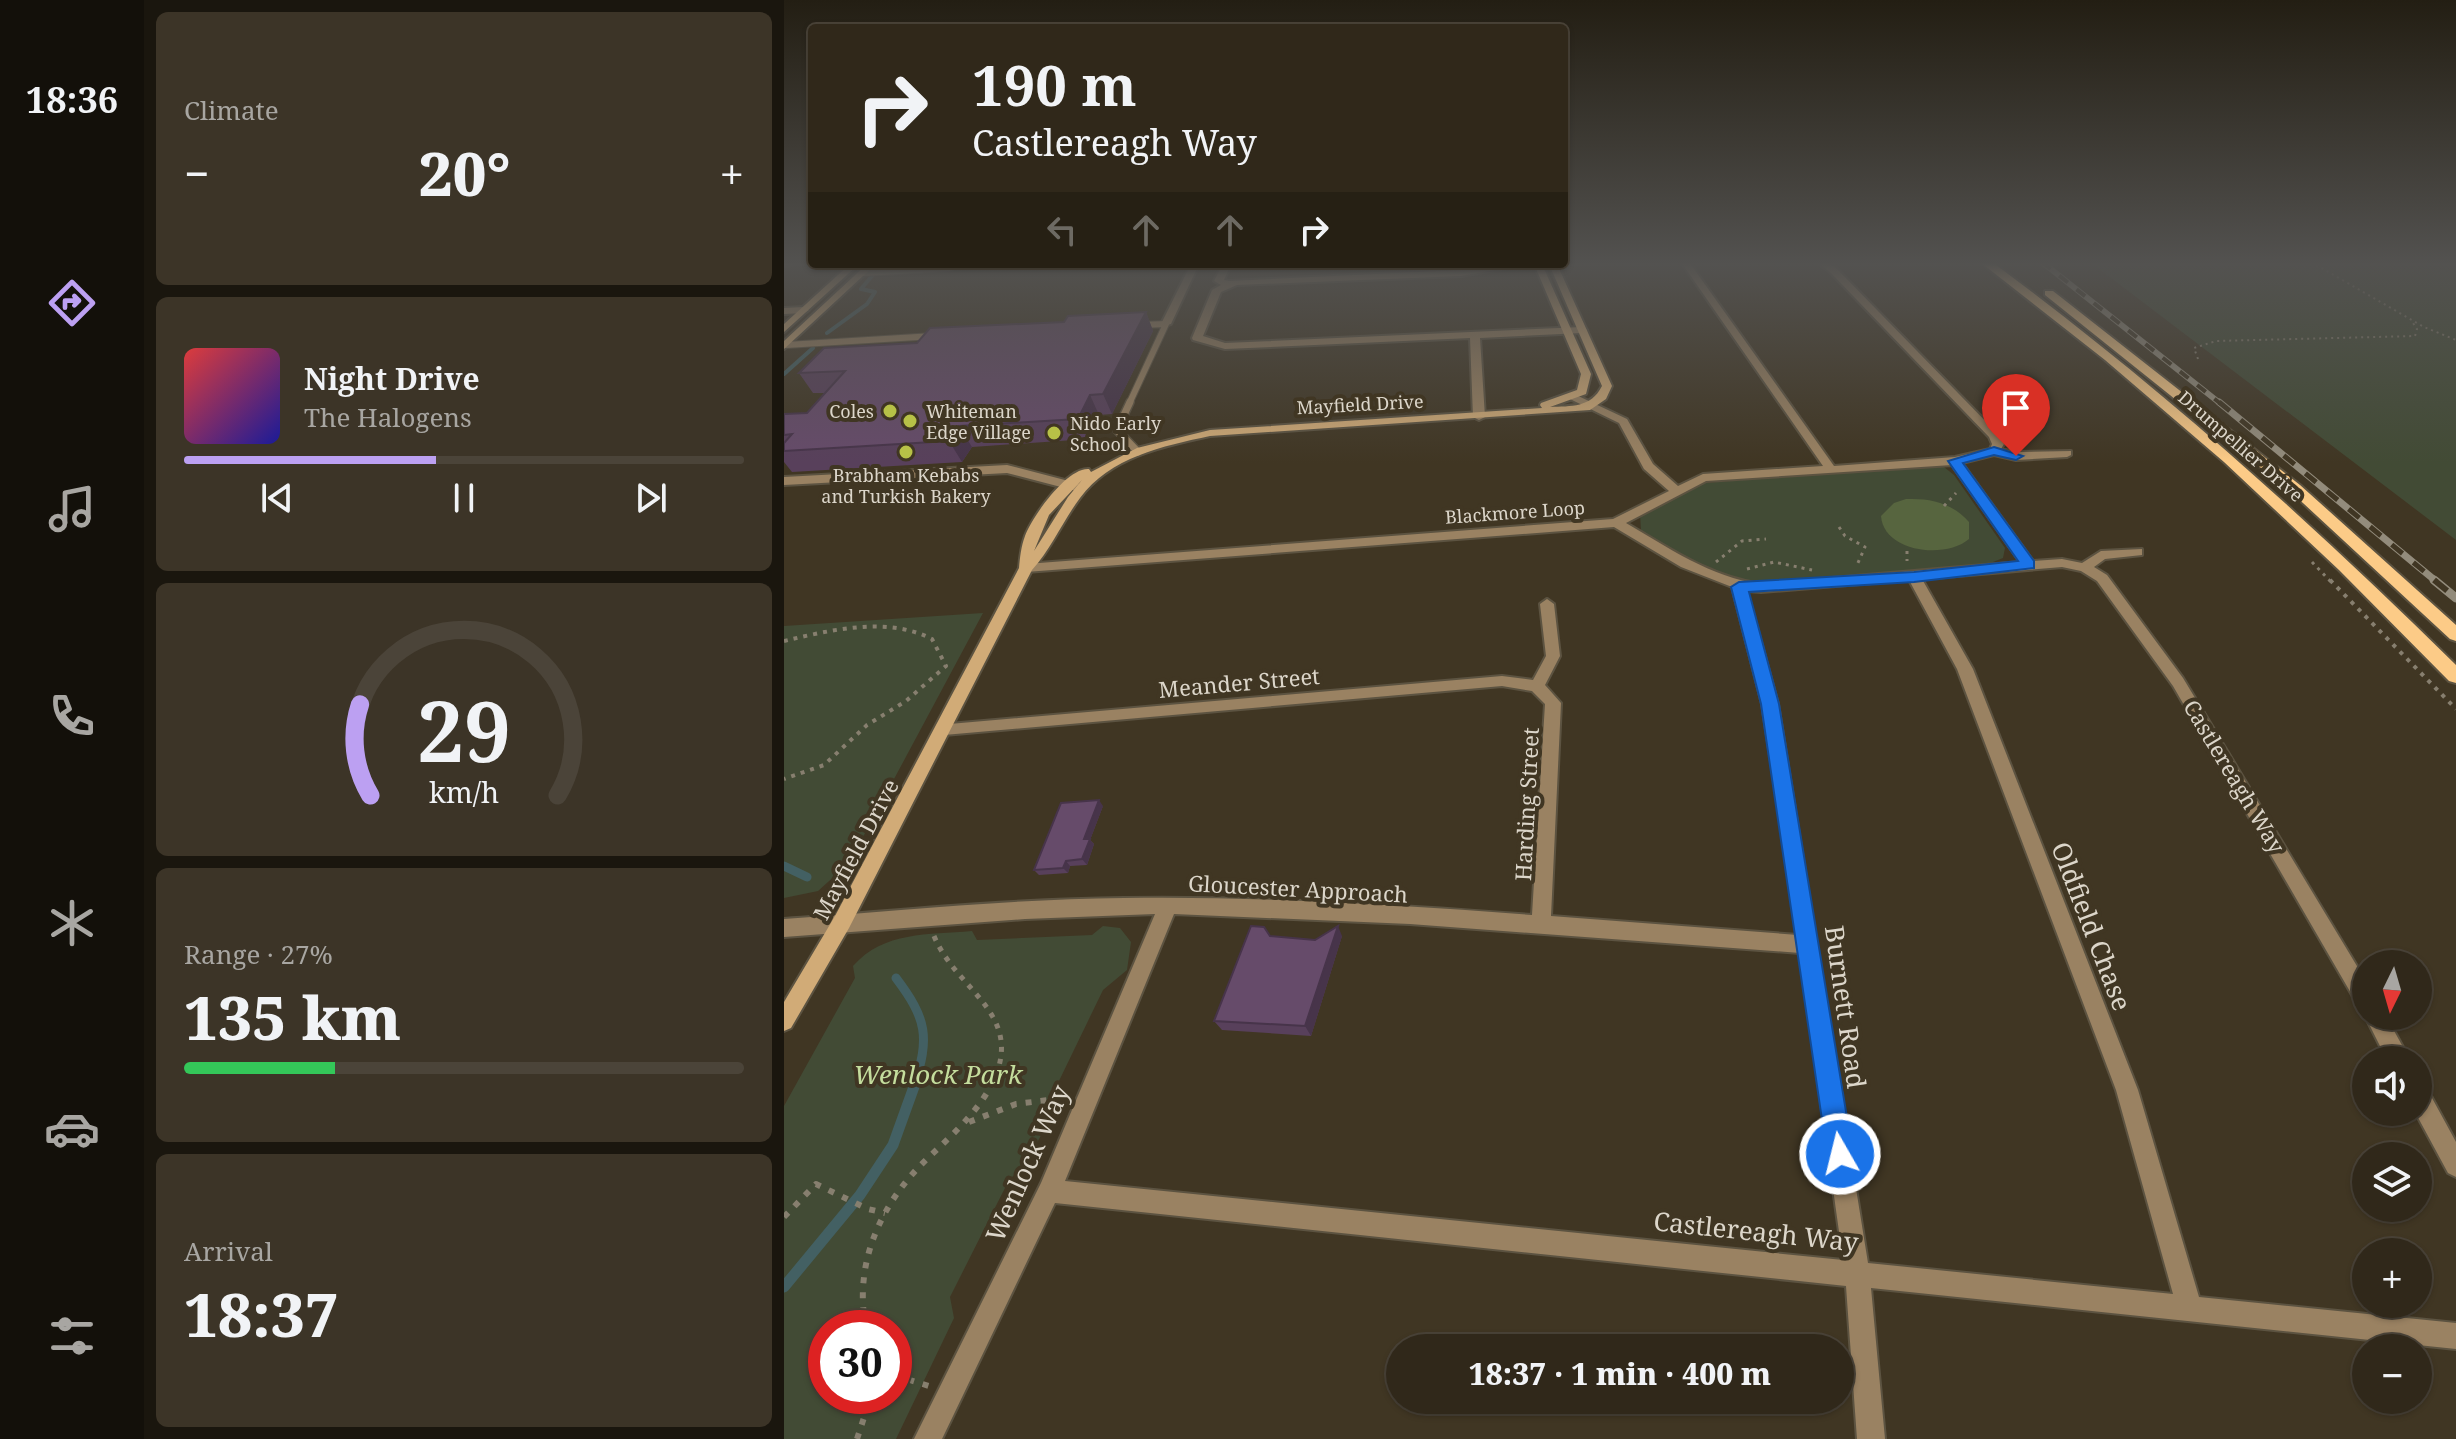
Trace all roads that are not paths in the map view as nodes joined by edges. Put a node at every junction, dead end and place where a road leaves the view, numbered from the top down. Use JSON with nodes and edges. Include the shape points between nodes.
{"nodes":[{"id":1,"x":801,"y":329,"type":"edge"},
{"id":2,"x":1164,"y":329,"type":"edge"},
{"id":3,"x":1200,"y":329,"type":"edge"},
{"id":4,"x":1732,"y":329,"type":"edge"},
{"id":5,"x":1890,"y":329,"type":"edge"},
{"id":6,"x":2072,"y":329,"type":"edge"},
{"id":7,"x":2097,"y":329,"type":"edge"},
{"id":8,"x":1582,"y":330,"type":"joint"},
{"id":9,"x":1567,"y":331,"type":"junction"},
{"id":10,"x":946,"y":335,"type":"edge"},
{"id":11,"x":1475,"y":335,"type":"junction"},
{"id":12,"x":930,"y":336,"type":"junction"},
{"id":13,"x":850,"y":341,"type":"junction"},
{"id":14,"x":924,"y":343,"type":"edge"},
{"id":15,"x":785,"y":345,"type":"edge"},
{"id":16,"x":836,"y":354,"type":"edge"},
{"id":17,"x":1574,"y":397,"type":"junction"},
{"id":18,"x":1592,"y":405,"type":"junction"},
{"id":19,"x":1479,"y":413,"type":"junction"},
{"id":20,"x":1135,"y":449,"type":"junction"},
{"id":21,"x":1994,"y":451,"type":"junction"},
{"id":22,"x":2067,"y":453,"type":"dead end"},
{"id":23,"x":1955,"y":461,"type":"junction"},
{"id":24,"x":1830,"y":468,"type":"junction"},
{"id":25,"x":784,"y":481,"type":"edge"},
{"id":26,"x":1074,"y":487,"type":"junction"},
{"id":27,"x":1675,"y":490,"type":"junction"},
{"id":28,"x":1616,"y":523,"type":"junction"},
{"id":29,"x":2137,"y":552,"type":"dead end"},
{"id":30,"x":2029,"y":565,"type":"junction"},
{"id":31,"x":1026,"y":568,"type":"junction"},
{"id":32,"x":2085,"y":568,"type":"junction"},
{"id":33,"x":1914,"y":577,"type":"junction"},
{"id":34,"x":1741,"y":579,"type":"junction"},
{"id":35,"x":1547,"y":604,"type":"dead end"},
{"id":36,"x":2456,"y":635,"type":"edge"},
{"id":37,"x":2456,"y":676,"type":"edge"},
{"id":38,"x":1537,"y":686,"type":"junction"},
{"id":39,"x":944,"y":729,"type":"junction"},
{"id":40,"x":1168,"y":906,"type":"junction"},
{"id":41,"x":842,"y":922,"type":"junction"},
{"id":42,"x":1541,"y":923,"type":"junction"},
{"id":43,"x":784,"y":928,"type":"edge"},
{"id":44,"x":1809,"y":945,"type":"junction"},
{"id":45,"x":2352,"y":976,"type":"edge"},
{"id":46,"x":784,"y":1021,"type":"edge"},
{"id":47,"x":2432,"y":1121,"type":"edge"},
{"id":48,"x":2456,"y":1165,"type":"edge"},
{"id":49,"x":1049,"y":1191,"type":"junction"},
{"id":50,"x":1857,"y":1271,"type":"junction"},
{"id":51,"x":2189,"y":1306,"type":"junction"},
{"id":52,"x":2456,"y":1336,"type":"edge"},
{"id":53,"x":928,"y":1439,"type":"edge"},
{"id":54,"x":1871,"y":1439,"type":"edge"}],
"edges":[{"from":1,"to":15,"type":"street"},
{"from":2,"to":20,"type":"lane","via":[[1117,430]]},
{"from":3,"to":11,"type":"street","via":[[1197,338],[1225,346]]},
{"from":4,"to":24,"type":"street"},
{"from":5,"to":21,"type":"street","via":[[1994,436]]},
{"from":6,"to":37,"type":"main road","name":"Drumpellier Drive","via":[[2250,478]]},
{"from":7,"to":36,"type":"main road","name":"Drumpellier Drive","via":[[2252,452]]},
{"from":8,"to":9,"type":"street"},
{"from":8,"to":18,"type":"street","via":[[1607,386]]},
{"from":9,"to":11,"type":"street"},
{"from":9,"to":17,"type":"street","via":[[1586,374],[1586,384]]},
{"from":10,"to":12,"type":"lane"},
{"from":11,"to":19,"type":"street"},
{"from":12,"to":13,"type":"lane"},
{"from":12,"to":14,"type":"lane"},
{"from":13,"to":15,"type":"lane"},
{"from":13,"to":16,"type":"lane"},
{"from":17,"to":18,"type":"street"},
{"from":17,"to":19,"type":"street","name":"Mayfield Drive"},
{"from":18,"to":19,"type":"street","name":"Mayfield Drive","via":[[1566,411]]},
{"from":18,"to":27,"type":"street","via":[[1623,421],[1648,466]]},
{"from":19,"to":20,"type":"street","name":"Mayfield Drive","via":[[1222,424],[1166,433]]},
{"from":20,"to":26,"type":"street","name":"Mayfield Drive"},
{"from":21,"to":22,"type":"street","name":"Blackmore Loop","via":[[2016,456]]},
{"from":21,"to":23,"type":"street","name":"Blackmore Loop"},
{"from":23,"to":24,"type":"street","name":"Blackmore Loop"},
{"from":23,"to":30,"type":"street"},
{"from":24,"to":27,"type":"street","name":"Blackmore Loop","via":[[1703,478]]},
{"from":25,"to":26,"type":"street","via":[[1007,469]]},
{"from":26,"to":31,"type":"street","name":"Mayfield Drive","via":[[1045,550]]},
{"from":27,"to":28,"type":"street","name":"Blackmore Loop"},
{"from":28,"to":31,"type":"street","name":"Blackmore Loop"},
{"from":28,"to":34,"type":"street","via":[[1718,579]]},
{"from":29,"to":32,"type":"street","via":[[2101,555]]},
{"from":30,"to":32,"type":"street"},
{"from":30,"to":33,"type":"street"},
{"from":31,"to":39,"type":"street","name":"Mayfield Drive"},
{"from":32,"to":45,"type":"street","name":"Castlereagh Way","via":[[2102,578],[2178,682]]},
{"from":33,"to":34,"type":"street"},
{"from":33,"to":51,"type":"street","name":"Oldfield Chase","via":[[1965,669],[2127,1090]]},
{"from":34,"to":44,"type":"street","name":"Burnett Road","via":[[1770,704]]},
{"from":35,"to":38,"type":"street","via":[[1553,656]]},
{"from":38,"to":39,"type":"street","name":"Meander Street","via":[[1502,681]]},
{"from":38,"to":42,"type":"street","name":"Harding Street","via":[[1553,703]]},
{"from":39,"to":41,"type":"street","name":"Mayfield Drive"},
{"from":40,"to":41,"type":"street","name":"Gloucester Approach"},
{"from":40,"to":42,"type":"street","name":"Gloucester Approach"},
{"from":40,"to":49,"type":"street","name":"Wenlock Way"},
{"from":41,"to":43,"type":"street","name":"Gloucester Approach"},
{"from":41,"to":46,"type":"street","name":"Mayfield Drive"},
{"from":42,"to":44,"type":"street","name":"Gloucester Approach"},
{"from":44,"to":50,"type":"street","name":"Burnett Road"},
{"from":47,"to":48,"type":"street"},
{"from":49,"to":50,"type":"street","name":"Castlereagh Way"},
{"from":49,"to":53,"type":"street","name":"Wenlock Way"},
{"from":50,"to":51,"type":"street","name":"Castlereagh Way"},
{"from":50,"to":54,"type":"street","name":"Burnett Road"},
{"from":51,"to":52,"type":"street","name":"Castlereagh Way"}]}
